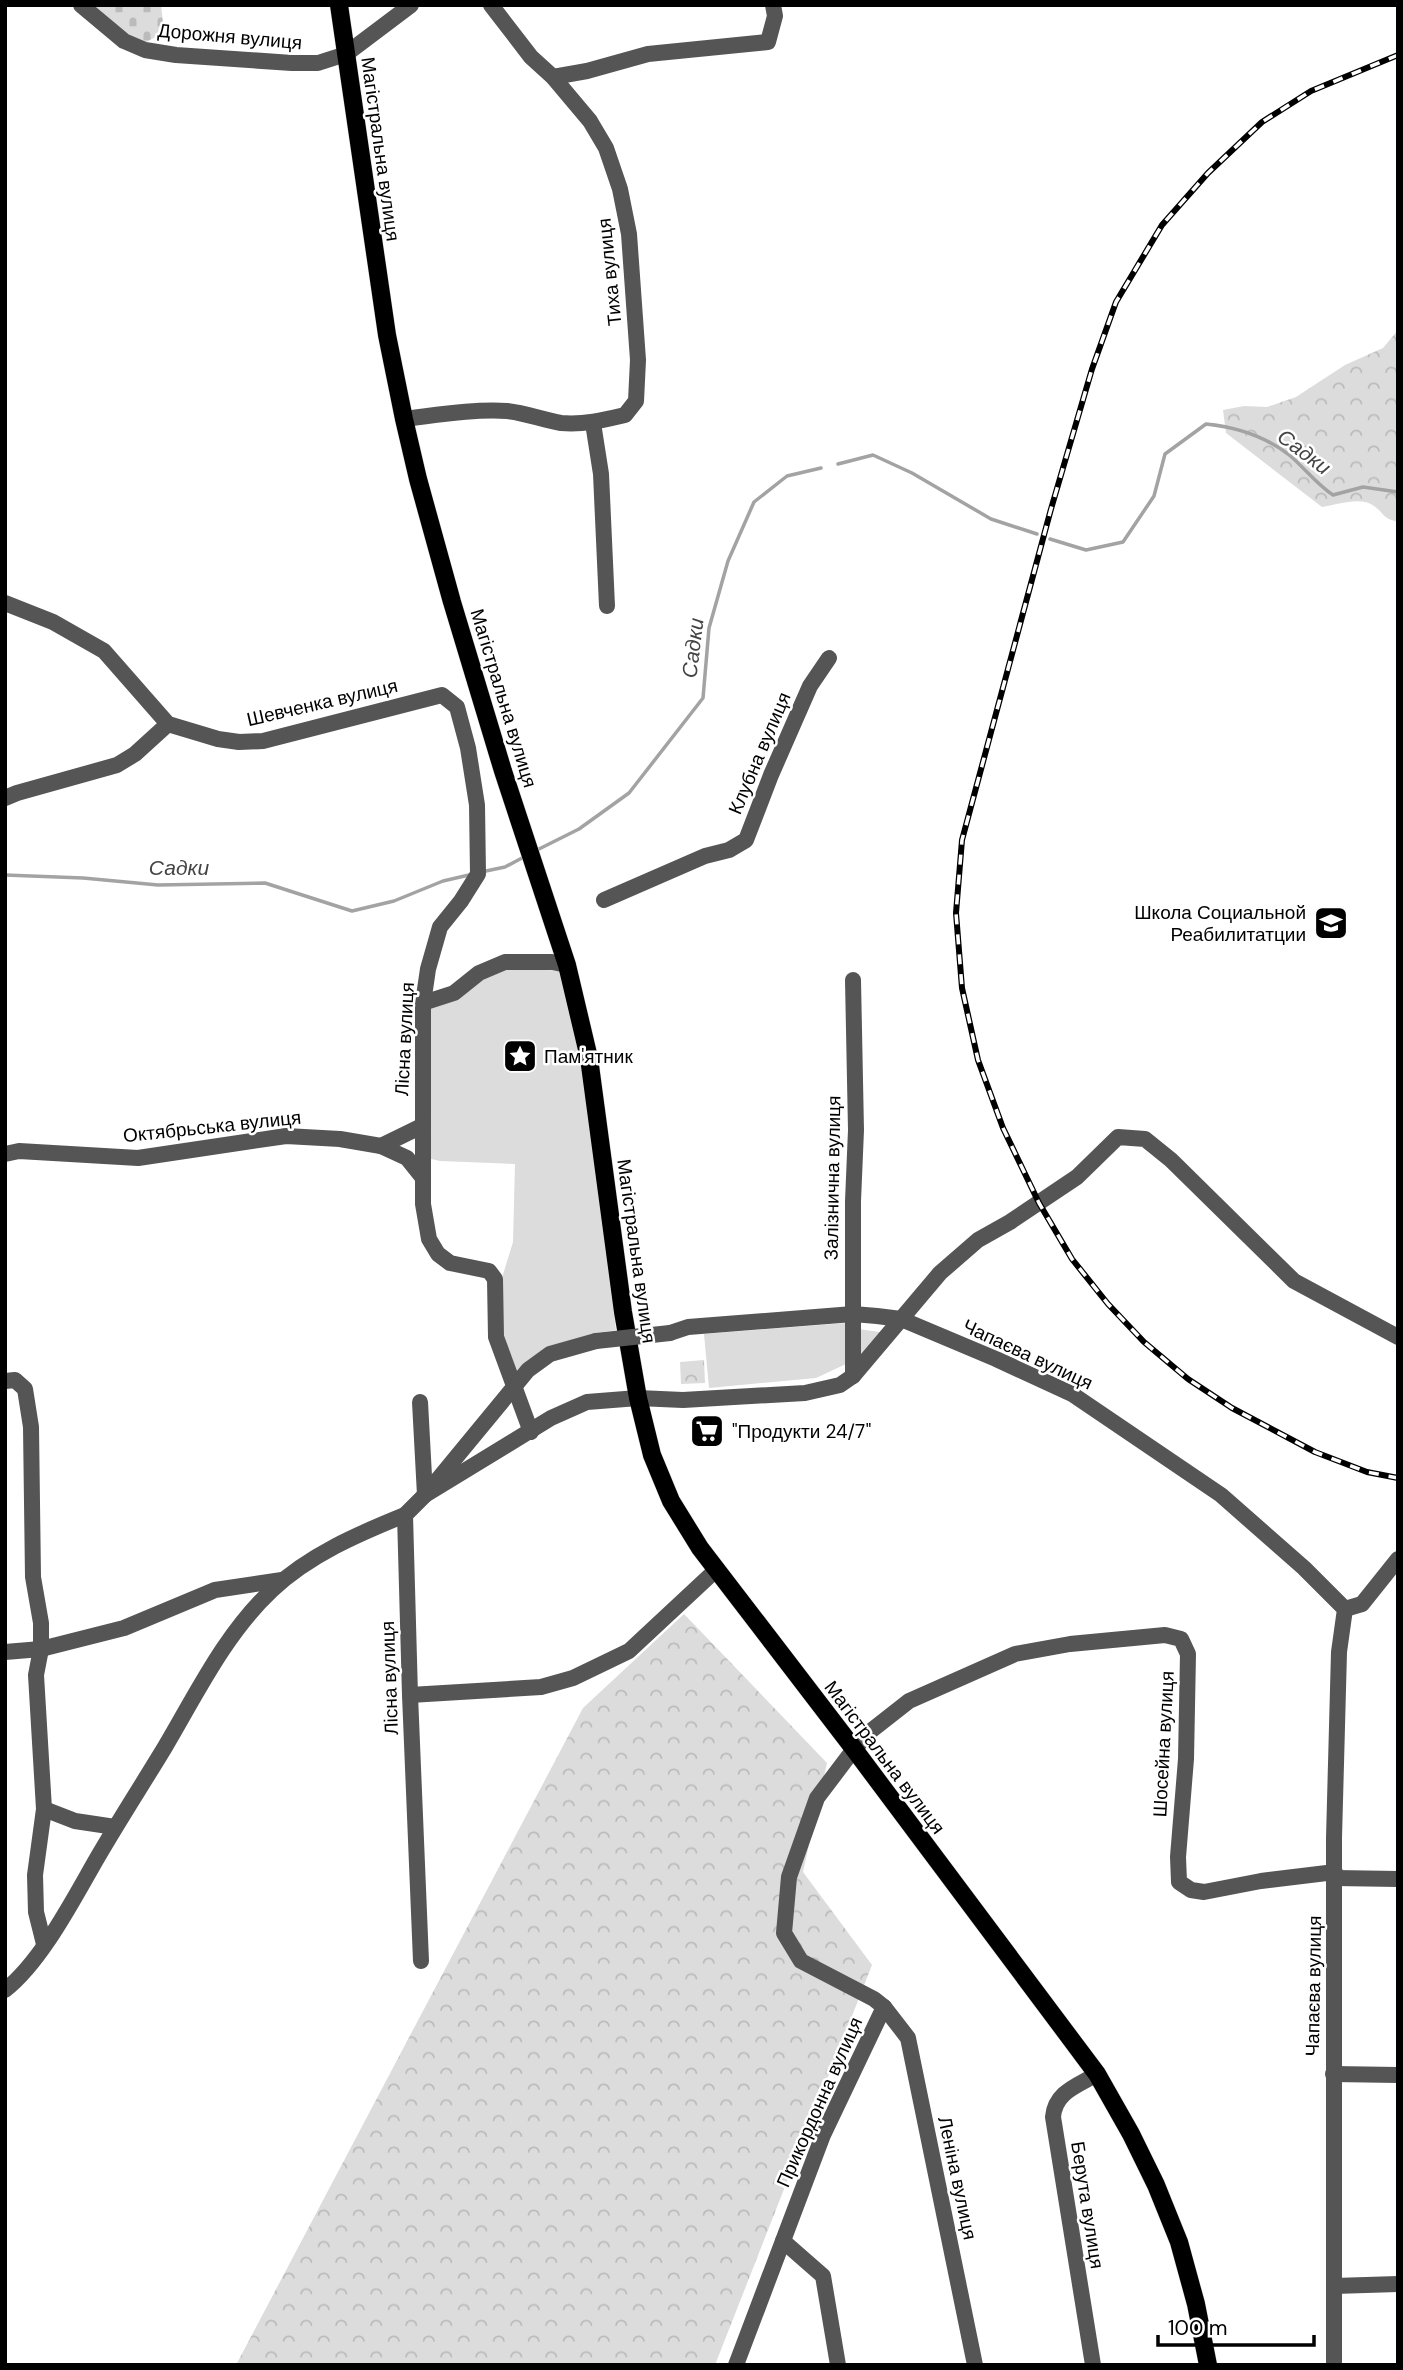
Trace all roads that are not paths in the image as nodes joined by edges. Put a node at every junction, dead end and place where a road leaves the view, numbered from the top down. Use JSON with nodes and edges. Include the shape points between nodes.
{"nodes":[{"id":1,"x":81,"y":5,"type":"edge"},
{"id":2,"x":339,"y":5,"type":"edge"},
{"id":3,"x":411,"y":5,"type":"edge"},
{"id":4,"x":491,"y":5,"type":"edge"},
{"id":5,"x":773,"y":5,"type":"edge"},
{"id":6,"x":346,"y":54,"type":"junction"},
{"id":7,"x":553,"y":77,"type":"junction"},
{"id":8,"x":404,"y":419,"type":"junction"},
{"id":9,"x":593,"y":423,"type":"junction"},
{"id":10,"x":5,"y":603,"type":"edge"},
{"id":11,"x":607,"y":606,"type":"dead end"},
{"id":12,"x":829,"y":658,"type":"dead end"},
{"id":13,"x":442,"y":695,"type":"joint"},
{"id":14,"x":167,"y":724,"type":"junction"},
{"id":15,"x":5,"y":798,"type":"edge"},
{"id":16,"x":604,"y":900,"type":"dead end"},
{"id":17,"x":567,"y":965,"type":"junction"},
{"id":18,"x":853,"y":980,"type":"dead end"},
{"id":19,"x":423,"y":1003,"type":"junction"},
{"id":20,"x":422,"y":1126,"type":"junction"},
{"id":21,"x":381,"y":1146,"type":"junction"},
{"id":22,"x":5,"y":1154,"type":"edge"},
{"id":23,"x":423,"y":1178,"type":"junction"},
{"id":24,"x":853,"y":1314,"type":"junction"},
{"id":25,"x":1355,"y":1314,"type":"junction"},
{"id":26,"x":901,"y":1320,"type":"junction"},
{"id":27,"x":1398,"y":1325,"type":"edge"},
{"id":28,"x":1398,"y":1337,"type":"edge"},
{"id":29,"x":853,"y":1376,"type":"junction"},
{"id":30,"x":5,"y":1381,"type":"edge"},
{"id":31,"x":513,"y":1387,"type":"junction"},
{"id":32,"x":638,"y":1398,"type":"junction"},
{"id":33,"x":420,"y":1402,"type":"dead end"},
{"id":34,"x":531,"y":1432,"type":"junction"},
{"id":35,"x":425,"y":1495,"type":"junction"},
{"id":36,"x":405,"y":1516,"type":"junction"},
{"id":37,"x":1398,"y":1559,"type":"edge"},
{"id":38,"x":717,"y":1569,"type":"junction"},
{"id":39,"x":285,"y":1580,"type":"junction"},
{"id":40,"x":1345,"y":1609,"type":"junction"},
{"id":41,"x":41,"y":1649,"type":"junction"},
{"id":42,"x":5,"y":1652,"type":"edge"},
{"id":43,"x":410,"y":1695,"type":"junction"},
{"id":44,"x":854,"y":1749,"type":"junction"},
{"id":45,"x":44,"y":1809,"type":"junction"},
{"id":46,"x":115,"y":1827,"type":"junction"},
{"id":47,"x":1335,"y":1875,"type":"junction"},
{"id":48,"x":1398,"y":1879,"type":"edge"},
{"id":49,"x":44,"y":1944,"type":"junction"},
{"id":50,"x":421,"y":1961,"type":"dead end"},
{"id":51,"x":5,"y":1990,"type":"edge"},
{"id":52,"x":884,"y":2007,"type":"junction"},
{"id":53,"x":1097,"y":2074,"type":"junction"},
{"id":54,"x":1334,"y":2074,"type":"junction"},
{"id":55,"x":1398,"y":2075,"type":"edge"},
{"id":56,"x":783,"y":2241,"type":"junction"},
{"id":57,"x":1398,"y":2284,"type":"edge"},
{"id":58,"x":1334,"y":2286,"type":"junction"},
{"id":59,"x":736,"y":2365,"type":"edge"},
{"id":60,"x":838,"y":2365,"type":"edge"},
{"id":61,"x":975,"y":2365,"type":"edge"},
{"id":62,"x":1093,"y":2365,"type":"edge"},
{"id":63,"x":1208,"y":2365,"type":"edge"},
{"id":64,"x":1334,"y":2365,"type":"edge"}],
"edges":[{"from":1,"to":6,"type":"street","name":"Дорожня вулиця","via":[[124,41],[145,50],[292,63],[318,63]]},
{"from":2,"to":6,"type":"main road","name":"Магістральна вулиця"},
{"from":3,"to":6,"type":"street"},
{"from":4,"to":7,"type":"street","name":"Тиха вулиця","via":[[531,57]]},
{"from":5,"to":7,"type":"street","via":[[768,42],[648,54]]},
{"from":6,"to":8,"type":"main road","name":"Магістральна вулиця","via":[[387,335]]},
{"from":7,"to":9,"type":"street","name":"Тиха вулиця","via":[[606,148],[629,234],[638,360],[636,401],[625,415]]},
{"from":8,"to":9,"type":"street","name":"Тиха вулиця","via":[[507,411],[561,423]]},
{"from":8,"to":17,"type":"main road","name":"Магістральна вулиця","via":[[452,602]]},
{"from":9,"to":11,"type":"street","via":[[601,474]]},
{"from":10,"to":14,"type":"street","via":[[53,622],[104,651]]},
{"from":12,"to":16,"type":"street","name":"Клубна вулиця","via":[[799,710],[746,840]]},
{"from":13,"to":14,"type":"street","name":"Шевченка вулиця","via":[[263,741],[228,740]]},
{"from":13,"to":19,"type":"street","name":"Лісна вулиця","via":[[457,707],[468,748],[477,805],[478,874],[440,927]]},
{"from":14,"to":15,"type":"street","via":[[117,765]]},
{"from":17,"to":19,"type":"street","via":[[505,962],[479,973],[454,993]]},
{"from":17,"to":32,"type":"main road","name":"Магістральна вулиця","via":[[589,1058]]},
{"from":18,"to":24,"type":"street","name":"Залізнична вулиця"},
{"from":19,"to":20,"type":"street","name":"Лісна вулиця"},
{"from":20,"to":21,"type":"street"},
{"from":20,"to":23,"type":"street","name":"Лісна вулиця"},
{"from":21,"to":22,"type":"street","name":"Октябрьська вулиця","via":[[286,1136],[138,1158]]},
{"from":21,"to":23,"type":"street","name":"Октябрьська вулиця","via":[[407,1158]]},
{"from":23,"to":31,"type":"street","name":"Лісна вулиця","via":[[429,1238],[438,1254],[450,1263],[493,1274],[496,1338]]},
{"from":24,"to":26,"type":"street","name":"Чапаєва вулиця"},
{"from":24,"to":29,"type":"street","name":"Залізнична вулиця"},
{"from":24,"to":31,"type":"street","name":"Чапаєва вулиця","bridge":true,"via":[[688,1327],[596,1341],[550,1354]]},
{"from":25,"to":26,"type":"street","via":[[1294,1281],[1145,1139],[1118,1137],[1077,1177],[978,1240],[940,1273]]},
{"from":25,"to":27,"type":"street"},
{"from":25,"to":28,"type":"street"},
{"from":26,"to":29,"type":"street"},
{"from":26,"to":40,"type":"street","name":"Чапаєва вулиця","via":[[1072,1394],[1222,1495]]},
{"from":29,"to":32,"type":"street","via":[[840,1385],[805,1392],[683,1400]]},
{"from":30,"to":41,"type":"street","via":[[15,1380],[25,1389],[31,1427],[33,1577]]},
{"from":31,"to":34,"type":"street"},
{"from":31,"to":35,"type":"street","name":"Чапаєва вулиця"},
{"from":32,"to":34,"type":"street","via":[[587,1402]]},
{"from":32,"to":38,"type":"main road","name":"Магістральна вулиця","via":[[652,1455],[671,1501]]},
{"from":33,"to":35,"type":"street"},
{"from":34,"to":35,"type":"street"},
{"from":35,"to":36,"type":"street"},
{"from":36,"to":39,"type":"street","via":[[365,1531]]},
{"from":36,"to":43,"type":"street","name":"Лісна вулиця"},
{"from":37,"to":40,"type":"street","via":[[1363,1604]]},
{"from":38,"to":43,"type":"street","via":[[629,1651],[573,1678],[541,1686]]},
{"from":38,"to":44,"type":"main road","name":"Магістральна вулиця"},
{"from":39,"to":41,"type":"street","via":[[215,1590],[124,1628]]},
{"from":39,"to":46,"type":"street","via":[[252,1609],[222,1649]]},
{"from":40,"to":47,"type":"street","name":"Чапаєва вулиця","via":[[1339,1652]]},
{"from":41,"to":42,"type":"street"},
{"from":41,"to":45,"type":"street","via":[[36,1675]]},
{"from":43,"to":50,"type":"street","name":"Лісна вулиця"},
{"from":44,"to":47,"type":"street","name":"Шосейна вулиця","via":[[909,1702],[1015,1654],[1165,1635],[1181,1639],[1188,1654],[1179,1882],[1204,1892],[1261,1881]]},
{"from":44,"to":52,"type":"street","name":"Прикордонна вулиця","via":[[817,1798],[789,1877],[784,1933],[801,1961]]},
{"from":44,"to":53,"type":"main road","name":"Магістральна вулиця"},
{"from":45,"to":46,"type":"street","via":[[75,1821]]},
{"from":45,"to":49,"type":"street","via":[[35,1875],[36,1912]]},
{"from":46,"to":49,"type":"street"},
{"from":47,"to":48,"type":"street"},
{"from":47,"to":54,"type":"street","name":"Чапаєва вулиця"},
{"from":49,"to":51,"type":"street"},
{"from":52,"to":56,"type":"street","name":"Прикордонна вулиця","via":[[823,2136]]},
{"from":52,"to":61,"type":"street","name":"Леніна вулиця","via":[[908,2038]]},
{"from":53,"to":62,"type":"street","name":"Берута вулиця","via":[[1058,2097],[1053,2117]]},
{"from":53,"to":63,"type":"main road","name":"Магістральна вулиця","via":[[1156,2185],[1179,2242]]},
{"from":54,"to":55,"type":"street"},
{"from":54,"to":58,"type":"street","name":"Чапаєва вулиця"},
{"from":56,"to":59,"type":"street","name":"Прикордонна вулиця"},
{"from":56,"to":60,"type":"street","via":[[823,2276]]},
{"from":57,"to":58,"type":"street"},
{"from":58,"to":64,"type":"street","name":"Чапаєва вулиця"}]}
